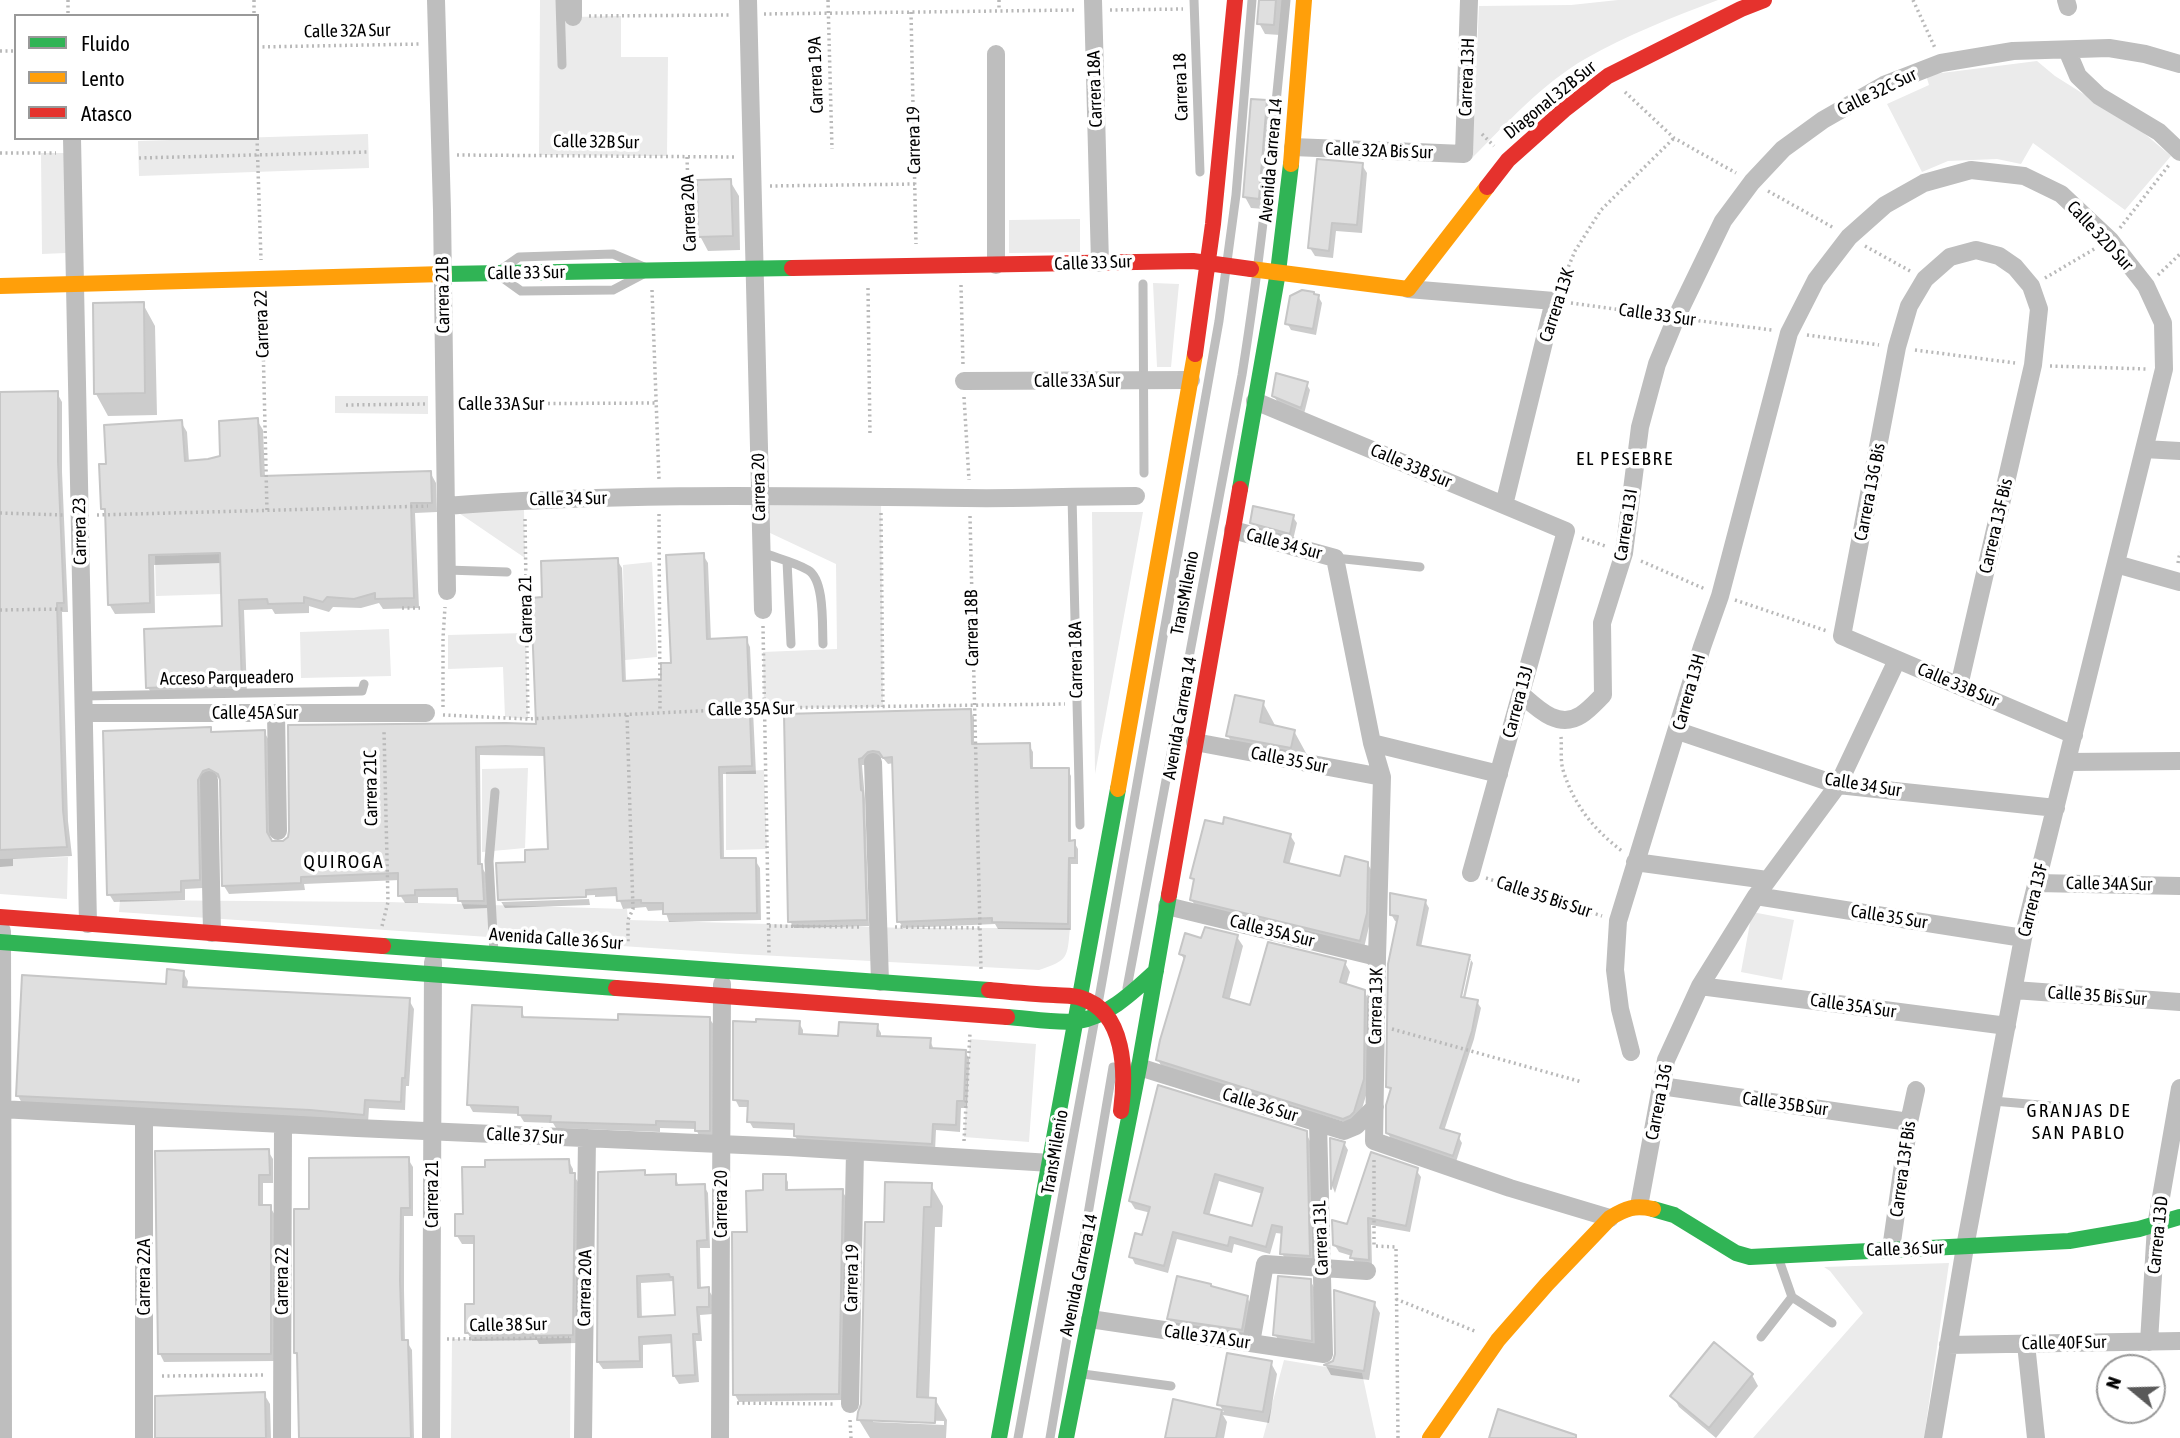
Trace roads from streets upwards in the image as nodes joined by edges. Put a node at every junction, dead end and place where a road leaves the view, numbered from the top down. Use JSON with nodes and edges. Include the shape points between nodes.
{"nodes":[{"id":1,"x":436,"y":0,"type":"edge"},
{"id":2,"x":1235,"y":0,"type":"edge"},
{"id":3,"x":1304,"y":0,"type":"edge"},
{"id":4,"x":1469,"y":0,"type":"edge"},
{"id":5,"x":1764,"y":0,"type":"edge"},
{"id":6,"x":1093,"y":5,"type":"edge"},
{"id":7,"x":748,"y":7,"type":"edge"},
{"id":8,"x":2067,"y":50,"type":"junction"},
{"id":9,"x":996,"y":54,"type":"dead end"},
{"id":10,"x":2180,"y":64,"type":"edge"},
{"id":11,"x":72,"y":146,"type":"edge"},
{"id":12,"x":1293,"y":147,"type":"junction"},
{"id":13,"x":2180,"y":152,"type":"edge"},
{"id":14,"x":1464,"y":154,"type":"joint"},
{"id":15,"x":1100,"y":263,"type":"junction"},
{"id":16,"x":1208,"y":263,"type":"junction"},
{"id":17,"x":996,"y":265,"type":"junction"},
{"id":18,"x":754,"y":270,"type":"junction"},
{"id":19,"x":1278,"y":272,"type":"junction"},
{"id":20,"x":443,"y":275,"type":"junction"},
{"id":21,"x":75,"y":284,"type":"junction"},
{"id":22,"x":0,"y":286,"type":"edge"},
{"id":23,"x":1408,"y":289,"type":"junction"},
{"id":24,"x":1554,"y":301,"type":"joint"},
{"id":25,"x":1676,"y":318,"type":"joint"},
{"id":26,"x":1789,"y":333,"type":"joint"},
{"id":27,"x":2033,"y":365,"type":"joint"},
{"id":28,"x":2164,"y":369,"type":"joint"},
{"id":29,"x":1191,"y":380,"type":"junction"},
{"id":30,"x":964,"y":381,"type":"road end"},
{"id":31,"x":1255,"y":401,"type":"junction"},
{"id":32,"x":2144,"y":449,"type":"junction"},
{"id":33,"x":2180,"y":451,"type":"edge"},
{"id":34,"x":760,"y":495,"type":"junction"},
{"id":35,"x":1136,"y":496,"type":"dead end"},
{"id":36,"x":1504,"y":505,"type":"junction"},
{"id":37,"x":446,"y":506,"type":"junction"},
{"id":38,"x":1233,"y":530,"type":"junction"},
{"id":39,"x":1566,"y":531,"type":"joint"},
{"id":40,"x":1335,"y":558,"type":"joint"},
{"id":41,"x":2116,"y":564,"type":"junction"},
{"id":42,"x":2180,"y":582,"type":"edge"},
{"id":43,"x":447,"y":591,"type":"road end"},
{"id":44,"x":763,"y":610,"type":"road end"},
{"id":45,"x":1842,"y":636,"type":"joint"},
{"id":46,"x":1897,"y":660,"type":"junction"},
{"id":47,"x":1959,"y":686,"type":"junction"},
{"id":48,"x":1521,"y":694,"type":"junction"},
{"id":49,"x":83,"y":705,"type":"junction"},
{"id":50,"x":276,"y":713,"type":"junction"},
{"id":51,"x":435,"y":714,"type":"road end"},
{"id":52,"x":1678,"y":731,"type":"junction"},
{"id":53,"x":2074,"y":735,"type":"junction"},
{"id":54,"x":1195,"y":742,"type":"junction"},
{"id":55,"x":1372,"y":743,"type":"junction"},
{"id":56,"x":2180,"y":761,"type":"edge"},
{"id":57,"x":873,"y":762,"type":"dead end"},
{"id":58,"x":2067,"y":762,"type":"junction"},
{"id":59,"x":1499,"y":774,"type":"junction"},
{"id":60,"x":1382,"y":777,"type":"junction"},
{"id":61,"x":209,"y":780,"type":"dead end"},
{"id":62,"x":1838,"y":785,"type":"junction"},
{"id":63,"x":2056,"y":808,"type":"junction"},
{"id":64,"x":278,"y":831,"type":"dead end"},
{"id":65,"x":1635,"y":862,"type":"junction"},
{"id":66,"x":1471,"y":873,"type":"road end"},
{"id":67,"x":1767,"y":880,"type":"junction"},
{"id":68,"x":2037,"y":883,"type":"junction"},
{"id":69,"x":2180,"y":886,"type":"edge"},
{"id":70,"x":1756,"y":896,"type":"junction"},
{"id":71,"x":1167,"y":906,"type":"junction"},
{"id":72,"x":1,"y":917,"type":"edge"},
{"id":73,"x":88,"y":924,"type":"junction"},
{"id":74,"x":212,"y":933,"type":"junction"},
{"id":75,"x":2023,"y":938,"type":"junction"},
{"id":76,"x":1,"y":942,"type":"edge"},
{"id":77,"x":433,"y":949,"type":"junction"},
{"id":78,"x":1377,"y":957,"type":"junction"},
{"id":79,"x":722,"y":970,"type":"junction"},
{"id":80,"x":1156,"y":971,"type":"junction"},
{"id":81,"x":433,"y":974,"type":"junction"},
{"id":82,"x":880,"y":982,"type":"junction"},
{"id":83,"x":1700,"y":986,"type":"junction"},
{"id":84,"x":2014,"y":990,"type":"junction"},
{"id":85,"x":722,"y":996,"type":"junction"},
{"id":86,"x":1080,"y":997,"type":"junction"},
{"id":87,"x":2180,"y":1002,"type":"edge"},
{"id":88,"x":1099,"y":1011,"type":"junction"},
{"id":89,"x":1076,"y":1022,"type":"junction"},
{"id":90,"x":2007,"y":1026,"type":"junction"},
{"id":91,"x":1631,"y":1052,"type":"dead end"},
{"id":92,"x":1139,"y":1067,"type":"junction"},
{"id":93,"x":1661,"y":1086,"type":"junction"},
{"id":94,"x":2180,"y":1088,"type":"edge"},
{"id":95,"x":1916,"y":1090,"type":"dead end"},
{"id":96,"x":1375,"y":1107,"type":"junction"},
{"id":97,"x":1,"y":1109,"type":"edge"},
{"id":98,"x":144,"y":1116,"type":"junction"},
{"id":99,"x":1909,"y":1122,"type":"junction"},
{"id":100,"x":1318,"y":1123,"type":"junction"},
{"id":101,"x":283,"y":1124,"type":"junction"},
{"id":102,"x":432,"y":1132,"type":"junction"},
{"id":103,"x":587,"y":1139,"type":"junction"},
{"id":104,"x":722,"y":1144,"type":"junction"},
{"id":105,"x":855,"y":1151,"type":"junction"},
{"id":106,"x":1051,"y":1163,"type":"junction"},
{"id":107,"x":1639,"y":1206,"type":"junction"},
{"id":108,"x":2180,"y":1217,"type":"edge"},
{"id":109,"x":1610,"y":1218,"type":"junction"},
{"id":110,"x":2157,"y":1226,"type":"junction"},
{"id":111,"x":1965,"y":1247,"type":"junction"},
{"id":112,"x":1891,"y":1249,"type":"junction"},
{"id":113,"x":1322,"y":1268,"type":"junction"},
{"id":114,"x":1367,"y":1271,"type":"dead end"},
{"id":115,"x":1090,"y":1319,"type":"junction"},
{"id":116,"x":2180,"y":1341,"type":"edge"},
{"id":117,"x":2149,"y":1342,"type":"junction"},
{"id":118,"x":1251,"y":1343,"type":"junction"},
{"id":119,"x":2026,"y":1344,"type":"junction"},
{"id":120,"x":1948,"y":1345,"type":"junction"},
{"id":121,"x":1324,"y":1354,"type":"joint"},
{"id":122,"x":850,"y":1404,"type":"road end"},
{"id":123,"x":3,"y":1438,"type":"edge"},
{"id":124,"x":144,"y":1438,"type":"edge"},
{"id":125,"x":282,"y":1438,"type":"edge"},
{"id":126,"x":431,"y":1438,"type":"edge"},
{"id":127,"x":583,"y":1438,"type":"edge"},
{"id":128,"x":720,"y":1438,"type":"edge"},
{"id":129,"x":999,"y":1438,"type":"edge"},
{"id":130,"x":1066,"y":1438,"type":"edge"},
{"id":131,"x":1430,"y":1438,"type":"edge"},
{"id":132,"x":1933,"y":1438,"type":"edge"},
{"id":133,"x":2036,"y":1438,"type":"edge"}],
"edges":[{"from":1,"to":20,"type":"street","name":"Carrera 21B"},
{"from":2,"to":16,"type":"main road"},
{"from":3,"to":12,"type":"main road","name":"Avenida Carrera 14"},
{"from":4,"to":14,"type":"street","name":"Carrera 13H"},
{"from":5,"to":23,"type":"main road","name":"Diagonal 32B Sur","via":[[1608,76],[1564,110],[1508,160]]},
{"from":6,"to":15,"type":"street","name":"Carrera 18A"},
{"from":7,"to":18,"type":"street","name":"Carrera 20"},
{"from":8,"to":10,"type":"street","name":"Calle 32C Sur","via":[[2109,48]]},
{"from":8,"to":13,"type":"street","via":[[2078,76],[2099,96],[2158,132]]},
{"from":8,"to":25,"type":"street","name":"Calle 32C Sur","via":[[2013,51],[1941,62],[1884,85],[1823,120],[1783,149],[1723,221]]},
{"from":9,"to":17,"type":"street"},
{"from":11,"to":21,"type":"street","name":"Carrera 23"},
{"from":12,"to":14,"type":"street","name":"Calle 32A Bis Sur"},
{"from":12,"to":19,"type":"main road","name":"Avenida Carrera 14"},
{"from":15,"to":16,"type":"main road","name":"Calle 33 Sur"},
{"from":15,"to":17,"type":"main road","name":"Calle 33 Sur"},
{"from":16,"to":19,"type":"main road","name":"Calle 33 Sur"},
{"from":16,"to":29,"type":"main road"},
{"from":17,"to":18,"type":"main road","name":"Calle 33 Sur"},
{"from":18,"to":20,"type":"main road","name":"Calle 33 Sur"},
{"from":18,"to":34,"type":"street","name":"Carrera 20"},
{"from":19,"to":23,"type":"main road","name":"Calle 33 Sur"},
{"from":19,"to":31,"type":"main road","name":"Avenida Carrera 14"},
{"from":20,"to":21,"type":"main road","name":"Calle 33 Sur"},
{"from":20,"to":37,"type":"street","name":"Carrera 21B"},
{"from":21,"to":22,"type":"main road","name":"Calle 33 Sur"},
{"from":21,"to":49,"type":"street","name":"Carrera 23"},
{"from":23,"to":24,"type":"street","name":"Calle 33 Sur"},
{"from":24,"to":36,"type":"street","name":"Carrera 13K"},
{"from":25,"to":48,"type":"street","name":"Carrera 13I","via":[[1640,426],[1624,554],[1602,623],[1603,695],[1579,717],[1561,721],[1541,713]]},
{"from":26,"to":28,"type":"street","name":"Calle 32D Sur","via":[[1816,279],[1849,237],[1885,205],[1924,183],[1971,170],[2024,176],[2061,194],[2110,240],[2147,286],[2163,323]]},
{"from":26,"to":52,"type":"street","name":"Carrera 13H","via":[[1720,596]]},
{"from":27,"to":45,"type":"street","name":"Carrera 13G Bis","via":[[2039,309],[2031,286],[2015,267],[1976,250],[1950,257],[1925,279],[1909,306],[1897,347]]},
{"from":27,"to":47,"type":"street","name":"Carrera 13F Bis"},
{"from":28,"to":32,"type":"street","name":"Carrera 13F"},
{"from":29,"to":30,"type":"street","name":"Calle 33A Sur"},
{"from":29,"to":86,"type":"main road"},
{"from":31,"to":36,"type":"street","name":"Calle 33B Sur"},
{"from":31,"to":38,"type":"main road","name":"Avenida Carrera 14"},
{"from":32,"to":33,"type":"street"},
{"from":32,"to":41,"type":"street","name":"Carrera 13F"},
{"from":34,"to":35,"type":"street","name":"Calle 34 Sur"},
{"from":34,"to":37,"type":"street","name":"Calle 34 Sur"},
{"from":34,"to":44,"type":"street","name":"Carrera 20"},
{"from":36,"to":39,"type":"street","name":"Calle 33B Sur"},
{"from":37,"to":43,"type":"street","name":"Carrera 21B"},
{"from":38,"to":40,"type":"street","name":"Calle 34 Sur"},
{"from":38,"to":54,"type":"main road","name":"Avenida Carrera 14"},
{"from":39,"to":48,"type":"street","name":"Carrera 13J"},
{"from":40,"to":55,"type":"street","name":"Carrera 13K"},
{"from":41,"to":42,"type":"street"},
{"from":41,"to":53,"type":"street","name":"Carrera 13F"},
{"from":45,"to":46,"type":"street","name":"Calle 33B Sur"},
{"from":46,"to":47,"type":"street","name":"Calle 33B Sur"},
{"from":46,"to":62,"type":"street","name":"Carrera 13G"},
{"from":47,"to":53,"type":"street","name":"Calle 33B Sur"},
{"from":48,"to":59,"type":"street","name":"Carrera 13J"},
{"from":49,"to":50,"type":"street","name":"Calle 45A Sur"},
{"from":49,"to":73,"type":"street","name":"Carrera 23"},
{"from":50,"to":51,"type":"street","name":"Calle 45A Sur"},
{"from":50,"to":64,"type":"street"},
{"from":52,"to":62,"type":"street","name":"Calle 34 Sur"},
{"from":52,"to":65,"type":"street","name":"Carrera 13H"},
{"from":53,"to":58,"type":"street","name":"Carrera 13F"},
{"from":54,"to":60,"type":"street","name":"Calle 35 Sur"},
{"from":54,"to":71,"type":"main road","name":"Avenida Carrera 14"},
{"from":55,"to":59,"type":"street"},
{"from":55,"to":60,"type":"street","name":"Carrera 13K"},
{"from":56,"to":58,"type":"street"},
{"from":57,"to":82,"type":"street"},
{"from":58,"to":63,"type":"street","name":"Carrera 13F"},
{"from":59,"to":66,"type":"street","name":"Carrera 13J"},
{"from":60,"to":78,"type":"street","name":"Carrera 13K"},
{"from":61,"to":74,"type":"street"},
{"from":62,"to":63,"type":"street","name":"Calle 34 Sur"},
{"from":62,"to":67,"type":"street","name":"Carrera 13G"},
{"from":63,"to":68,"type":"street","name":"Carrera 13F"},
{"from":65,"to":67,"type":"street"},
{"from":65,"to":91,"type":"street","name":"Carrera 13H","via":[[1618,921],[1615,970]]},
{"from":67,"to":70,"type":"street","name":"Carrera 13G"},
{"from":68,"to":69,"type":"street","name":"Calle 34A Sur"},
{"from":68,"to":75,"type":"street","name":"Carrera 13F"},
{"from":70,"to":75,"type":"street","name":"Calle 35 Sur"},
{"from":70,"to":83,"type":"street","name":"Carrera 13G"},
{"from":71,"to":78,"type":"street","name":"Calle 35A Sur"},
{"from":71,"to":80,"type":"main road","name":"Avenida Carrera 14"},
{"from":72,"to":73,"type":"main road","name":"Avenida Calle 36 Sur"},
{"from":72,"to":76,"type":"street"},
{"from":73,"to":74,"type":"main road","name":"Avenida Calle 36 Sur"},
{"from":74,"to":77,"type":"main road","name":"Avenida Calle 36 Sur"},
{"from":75,"to":84,"type":"street","name":"Carrera 13F"},
{"from":76,"to":81,"type":"main road"},
{"from":76,"to":97,"type":"street"},
{"from":77,"to":79,"type":"main road","name":"Avenida Calle 36 Sur"},
{"from":77,"to":81,"type":"street","name":"Carrera 21"},
{"from":78,"to":96,"type":"street","name":"Carrera 13K"},
{"from":79,"to":82,"type":"main road","name":"Avenida Calle 36 Sur"},
{"from":79,"to":85,"type":"street","name":"Carrera 20"},
{"from":80,"to":88,"type":"main road","via":[[1124,1004]]},
{"from":80,"to":92,"type":"main road","name":"Avenida Carrera 14"},
{"from":81,"to":85,"type":"main road"},
{"from":81,"to":102,"type":"street","name":"Carrera 21"},
{"from":82,"to":86,"type":"main road","name":"Avenida Calle 36 Sur"},
{"from":83,"to":90,"type":"street","name":"Calle 35A Sur"},
{"from":83,"to":93,"type":"street","name":"Carrera 13G","via":[[1666,1060]]},
{"from":84,"to":87,"type":"street","name":"Calle 35 Bis Sur"},
{"from":84,"to":90,"type":"street","name":"Carrera 13F"},
{"from":85,"to":89,"type":"main road"},
{"from":85,"to":104,"type":"street","name":"Carrera 20"},
{"from":86,"to":88,"type":"main road","name":"Avenida Calle 36 Sur"},
{"from":86,"to":89,"type":"main road"},
{"from":88,"to":89,"type":"main road"},
{"from":88,"to":115,"type":"main road","via":[[1118,1040],[1123,1096],[1097,1244]]},
{"from":89,"to":106,"type":"main road"},
{"from":90,"to":111,"type":"street","name":"Carrera 13F"},
{"from":92,"to":100,"type":"street","name":"Calle 36 Sur"},
{"from":92,"to":115,"type":"main road","name":"Avenida Carrera 14"},
{"from":93,"to":99,"type":"street","name":"Calle 35B Sur"},
{"from":93,"to":107,"type":"street","name":"Carrera 13G"},
{"from":94,"to":110,"type":"street","name":"Carrera 13D"},
{"from":95,"to":99,"type":"street","name":"Carrera 13F Bis"},
{"from":96,"to":100,"type":"street","name":"Calle 36 Sur","via":[[1344,1131]]},
{"from":96,"to":109,"type":"street","name":"Carrera 13K","via":[[1374,1141]]},
{"from":97,"to":98,"type":"street","name":"Calle 37 Sur"},
{"from":97,"to":123,"type":"street"},
{"from":98,"to":101,"type":"street","name":"Calle 37 Sur"},
{"from":98,"to":124,"type":"street","name":"Carrera 22A"},
{"from":99,"to":112,"type":"street","name":"Carrera 13F Bis"},
{"from":100,"to":113,"type":"street","name":"Carrera 13L"},
{"from":101,"to":102,"type":"street","name":"Calle 37 Sur"},
{"from":101,"to":125,"type":"street","name":"Carrera 22"},
{"from":102,"to":103,"type":"street","name":"Calle 37 Sur"},
{"from":102,"to":126,"type":"street","name":"Carrera 21"},
{"from":103,"to":104,"type":"street","name":"Calle 37 Sur"},
{"from":103,"to":127,"type":"street","name":"Carrera 20A"},
{"from":104,"to":105,"type":"street","name":"Calle 37 Sur"},
{"from":104,"to":128,"type":"street","name":"Carrera 20"},
{"from":105,"to":106,"type":"street","name":"Calle 37 Sur"},
{"from":105,"to":122,"type":"street","name":"Carrera 19"},
{"from":106,"to":129,"type":"main road"},
{"from":107,"to":109,"type":"main road"},
{"from":107,"to":112,"type":"main road","name":"Calle 36 Sur","via":[[1674,1215],[1743,1256]]},
{"from":108,"to":110,"type":"main road","name":"Calle 36 Sur"},
{"from":109,"to":131,"type":"main road","via":[[1499,1340]]},
{"from":110,"to":111,"type":"main road","name":"Calle 36 Sur","via":[[2069,1241]]},
{"from":110,"to":117,"type":"street","name":"Carrera 13D"},
{"from":111,"to":112,"type":"main road","name":"Calle 36 Sur"},
{"from":111,"to":120,"type":"street","name":"Carrera 13F"},
{"from":113,"to":114,"type":"street"},
{"from":113,"to":118,"type":"street","via":[[1265,1264]]},
{"from":113,"to":121,"type":"street","name":"Carrera 13L"},
{"from":115,"to":118,"type":"street","name":"Calle 37A Sur"},
{"from":115,"to":130,"type":"main road","name":"Avenida Carrera 14"},
{"from":116,"to":117,"type":"street","name":"Calle 40F Sur"},
{"from":117,"to":119,"type":"street","name":"Calle 40F Sur"},
{"from":118,"to":121,"type":"street","name":"Calle 37A Sur"},
{"from":119,"to":120,"type":"street","name":"Calle 40F Sur"},
{"from":119,"to":133,"type":"street"},
{"from":120,"to":132,"type":"street","name":"Carrera 13F"}]}
